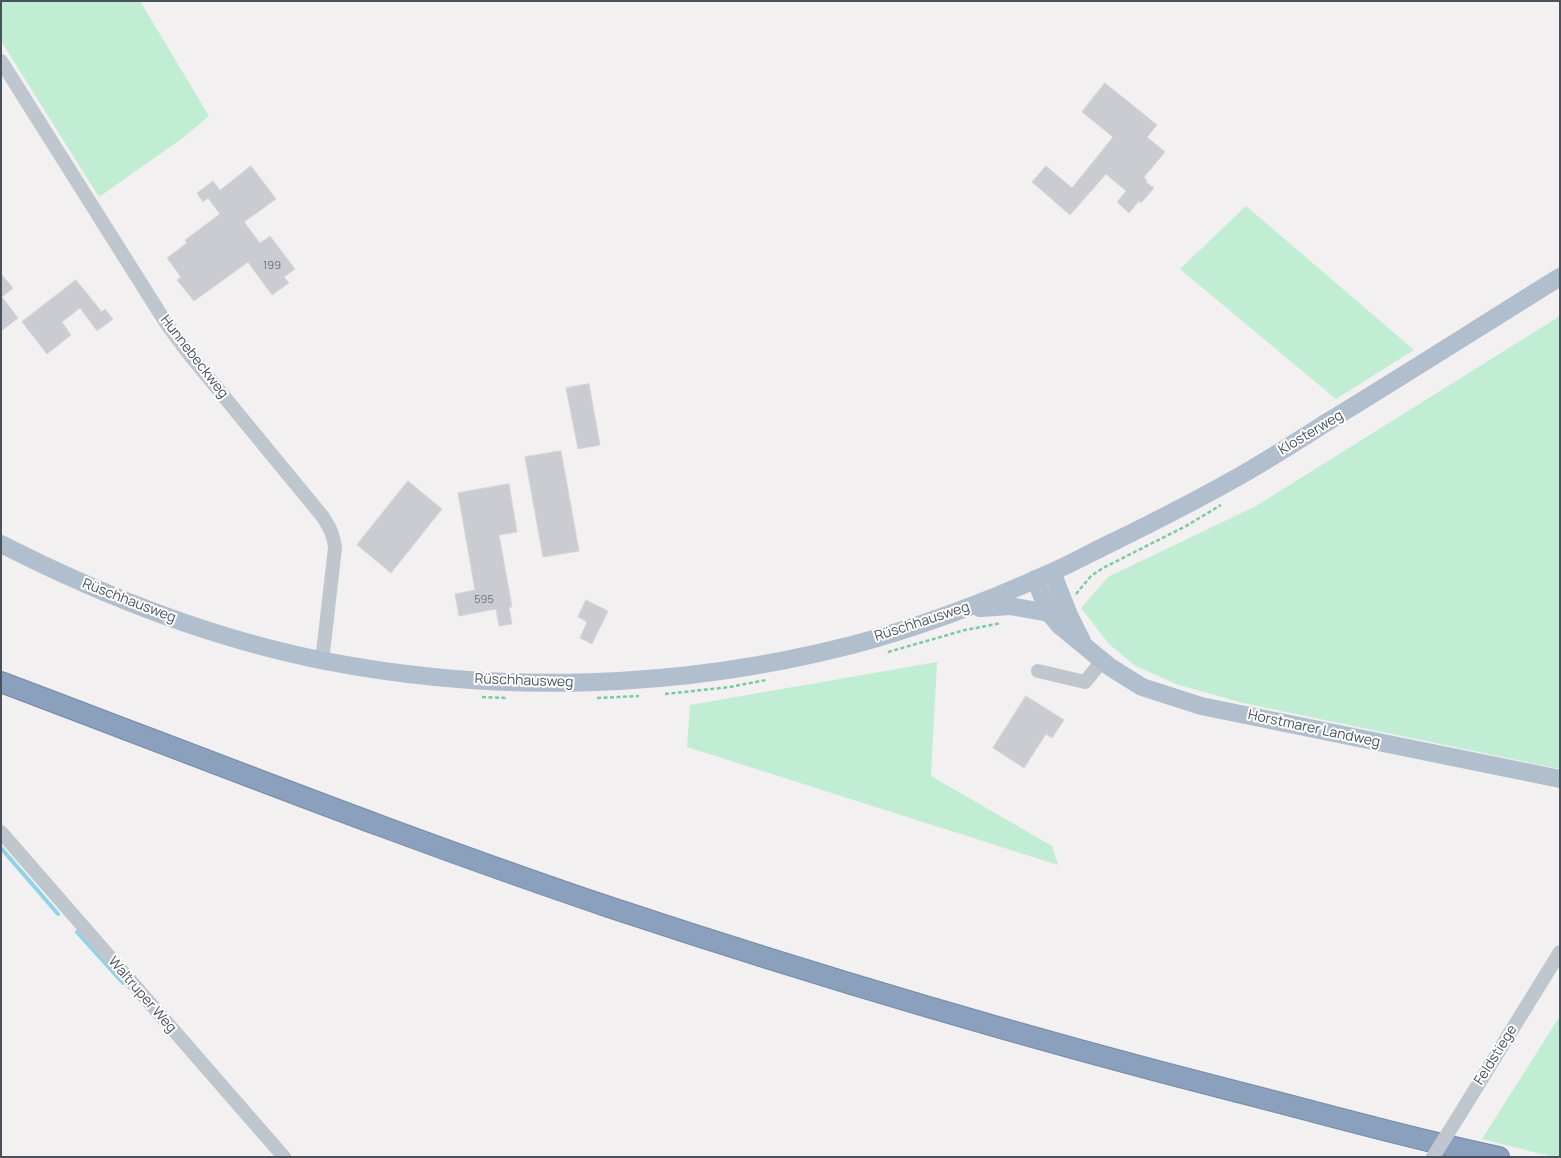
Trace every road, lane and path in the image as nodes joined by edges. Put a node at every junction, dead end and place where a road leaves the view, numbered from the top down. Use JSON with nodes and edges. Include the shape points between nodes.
{"nodes":[{"id":1,"x":1,"y":61,"type":"edge"},
{"id":2,"x":1560,"y":277,"type":"edge"},
{"id":3,"x":1,"y":544,"type":"edge"},
{"id":4,"x":1052,"y":572,"type":"junction"},
{"id":5,"x":1035,"y":579,"type":"junction"},
{"id":6,"x":952,"y":613,"type":"junction"},
{"id":7,"x":1049,"y":613,"type":"junction"},
{"id":8,"x":1083,"y":644,"type":"junction"},
{"id":9,"x":322,"y":661,"type":"junction"},
{"id":10,"x":1102,"y":661,"type":"junction"},
{"id":11,"x":1038,"y":671,"type":"dead end"},
{"id":12,"x":1,"y":682,"type":"edge"},
{"id":13,"x":1,"y":694,"type":"edge"},
{"id":14,"x":1560,"y":779,"type":"edge"},
{"id":15,"x":1,"y":832,"type":"edge"},
{"id":16,"x":1560,"y":952,"type":"edge"},
{"id":17,"x":284,"y":1157,"type":"edge"},
{"id":18,"x":1433,"y":1157,"type":"edge"},
{"id":19,"x":1445,"y":1157,"type":"edge"},
{"id":20,"x":1499,"y":1157,"type":"edge"}],
"edges":[{"from":1,"to":9,"type":"street","name":"Hunnebeckweg","via":[[166,323],[330,527],[335,554]]},
{"from":2,"to":4,"type":"main road","name":"Klosterweg","via":[[1248,471]]},
{"from":3,"to":9,"type":"main road","name":"Rüschhausweg","via":[[79,582],[146,608],[215,633]]},
{"from":4,"to":5,"type":"main road","name":"Rüschhausweg"},
{"from":4,"to":8,"type":"main road","name":"Horstmarer Landweg"},
{"from":5,"to":6,"type":"main road","name":"Rüschhausweg"},
{"from":5,"to":7,"type":"main road","name":"Horstmarer Landweg"},
{"from":6,"to":7,"type":"main road","via":[[1010,606]]},
{"from":6,"to":9,"type":"main road","name":"Rüschhausweg","via":[[851,645],[726,671],[667,678],[557,683],[484,681]]},
{"from":7,"to":8,"type":"main road","name":"Horstmarer Landweg","via":[[1068,634]]},
{"from":8,"to":10,"type":"main road","name":"Horstmarer Landweg"},
{"from":10,"to":11,"type":"street","via":[[1085,682]]},
{"from":10,"to":14,"type":"main road","name":"Horstmarer Landweg","via":[[1142,687],[1201,706]]},
{"from":12,"to":20,"type":"highway","via":[[465,856],[797,968],[1113,1060]]},
{"from":13,"to":19,"type":"highway","via":[[308,811],[722,956],[1053,1056]]},
{"from":15,"to":17,"type":"street","name":"Waltruper Weg"},
{"from":16,"to":18,"type":"street","name":"Feldstiege","bridge":true}]}
